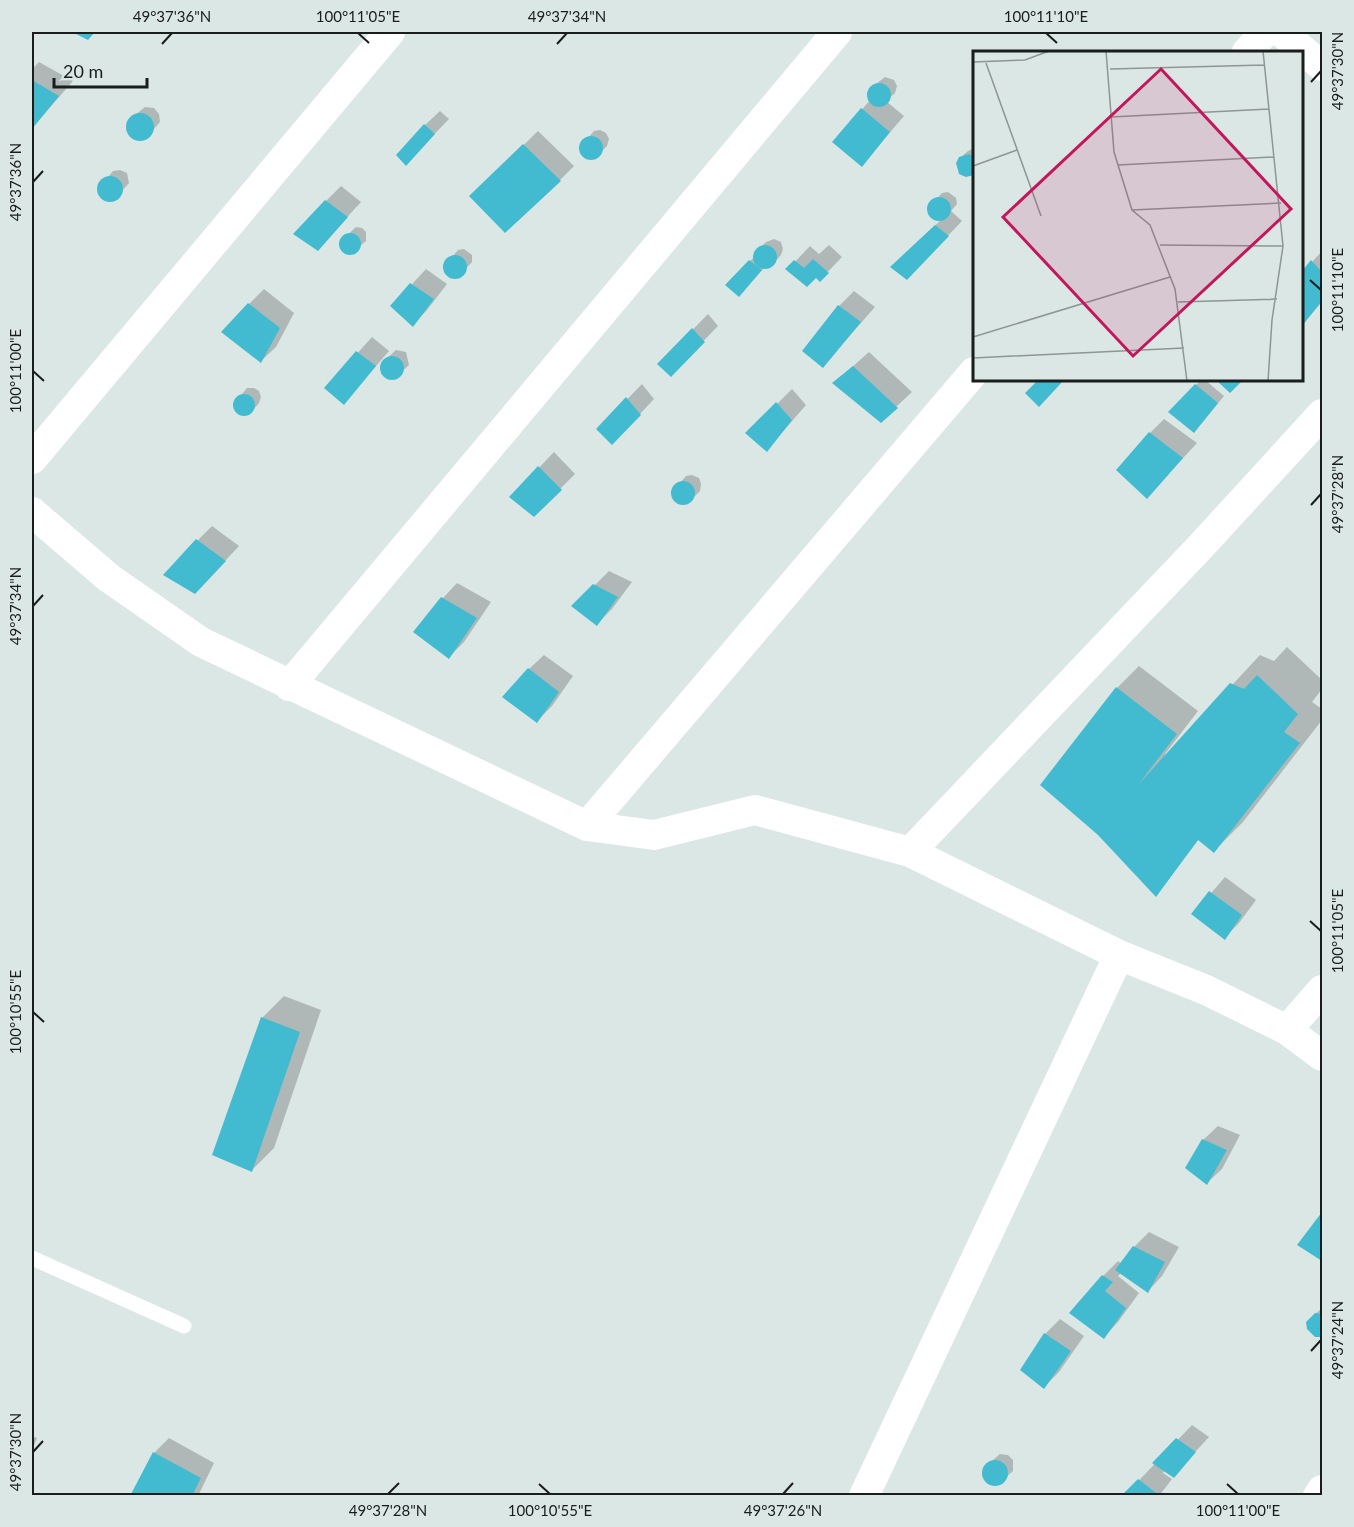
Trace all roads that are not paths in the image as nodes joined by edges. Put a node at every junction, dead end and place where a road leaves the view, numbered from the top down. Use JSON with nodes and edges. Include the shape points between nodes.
{"nodes":[{"id":1,"x":390,"y":32,"type":"edge"},
{"id":2,"x":837,"y":32,"type":"edge"},
{"id":3,"x":1265,"y":32,"type":"edge"},
{"id":4,"x":1281,"y":32,"type":"edge"},
{"id":5,"x":1248,"y":51,"type":"edge"},
{"id":6,"x":1323,"y":66,"type":"edge"},
{"id":7,"x":973,"y":374,"type":"edge"},
{"id":8,"x":1323,"y":414,"type":"edge"},
{"id":9,"x":32,"y":459,"type":"edge"},
{"id":10,"x":32,"y":512,"type":"edge"},
{"id":11,"x":289,"y":686,"type":"junction"},
{"id":12,"x":587,"y":826,"type":"junction"},
{"id":13,"x":910,"y":852,"type":"junction"},
{"id":14,"x":1119,"y":955,"type":"junction"},
{"id":15,"x":1323,"y":990,"type":"edge"},
{"id":16,"x":1287,"y":1030,"type":"junction"},
{"id":17,"x":1323,"y":1056,"type":"edge"},
{"id":18,"x":32,"y":1257,"type":"edge"},
{"id":19,"x":184,"y":1326,"type":"dead end"},
{"id":20,"x":1323,"y":1490,"type":"edge"},
{"id":21,"x":864,"y":1496,"type":"edge"},
{"id":22,"x":1318,"y":1496,"type":"edge"}],
"edges":[{"from":1,"to":9,"type":"street"},
{"from":2,"to":11,"type":"street"},
{"from":3,"to":5,"type":"street"},
{"from":4,"to":6,"type":"street"},
{"from":7,"to":12,"type":"street"},
{"from":8,"to":13,"type":"street"},
{"from":10,"to":11,"type":"street","via":[[109,578],[201,642]]},
{"from":11,"to":12,"type":"street"},
{"from":12,"to":13,"type":"street","via":[[654,835],[755,810]]},
{"from":13,"to":14,"type":"street"},
{"from":14,"to":16,"type":"street","via":[[1206,990]]},
{"from":14,"to":21,"type":"street"},
{"from":15,"to":16,"type":"street"},
{"from":16,"to":17,"type":"street"},
{"from":18,"to":19,"type":"lane"},
{"from":20,"to":22,"type":"street"}]}
